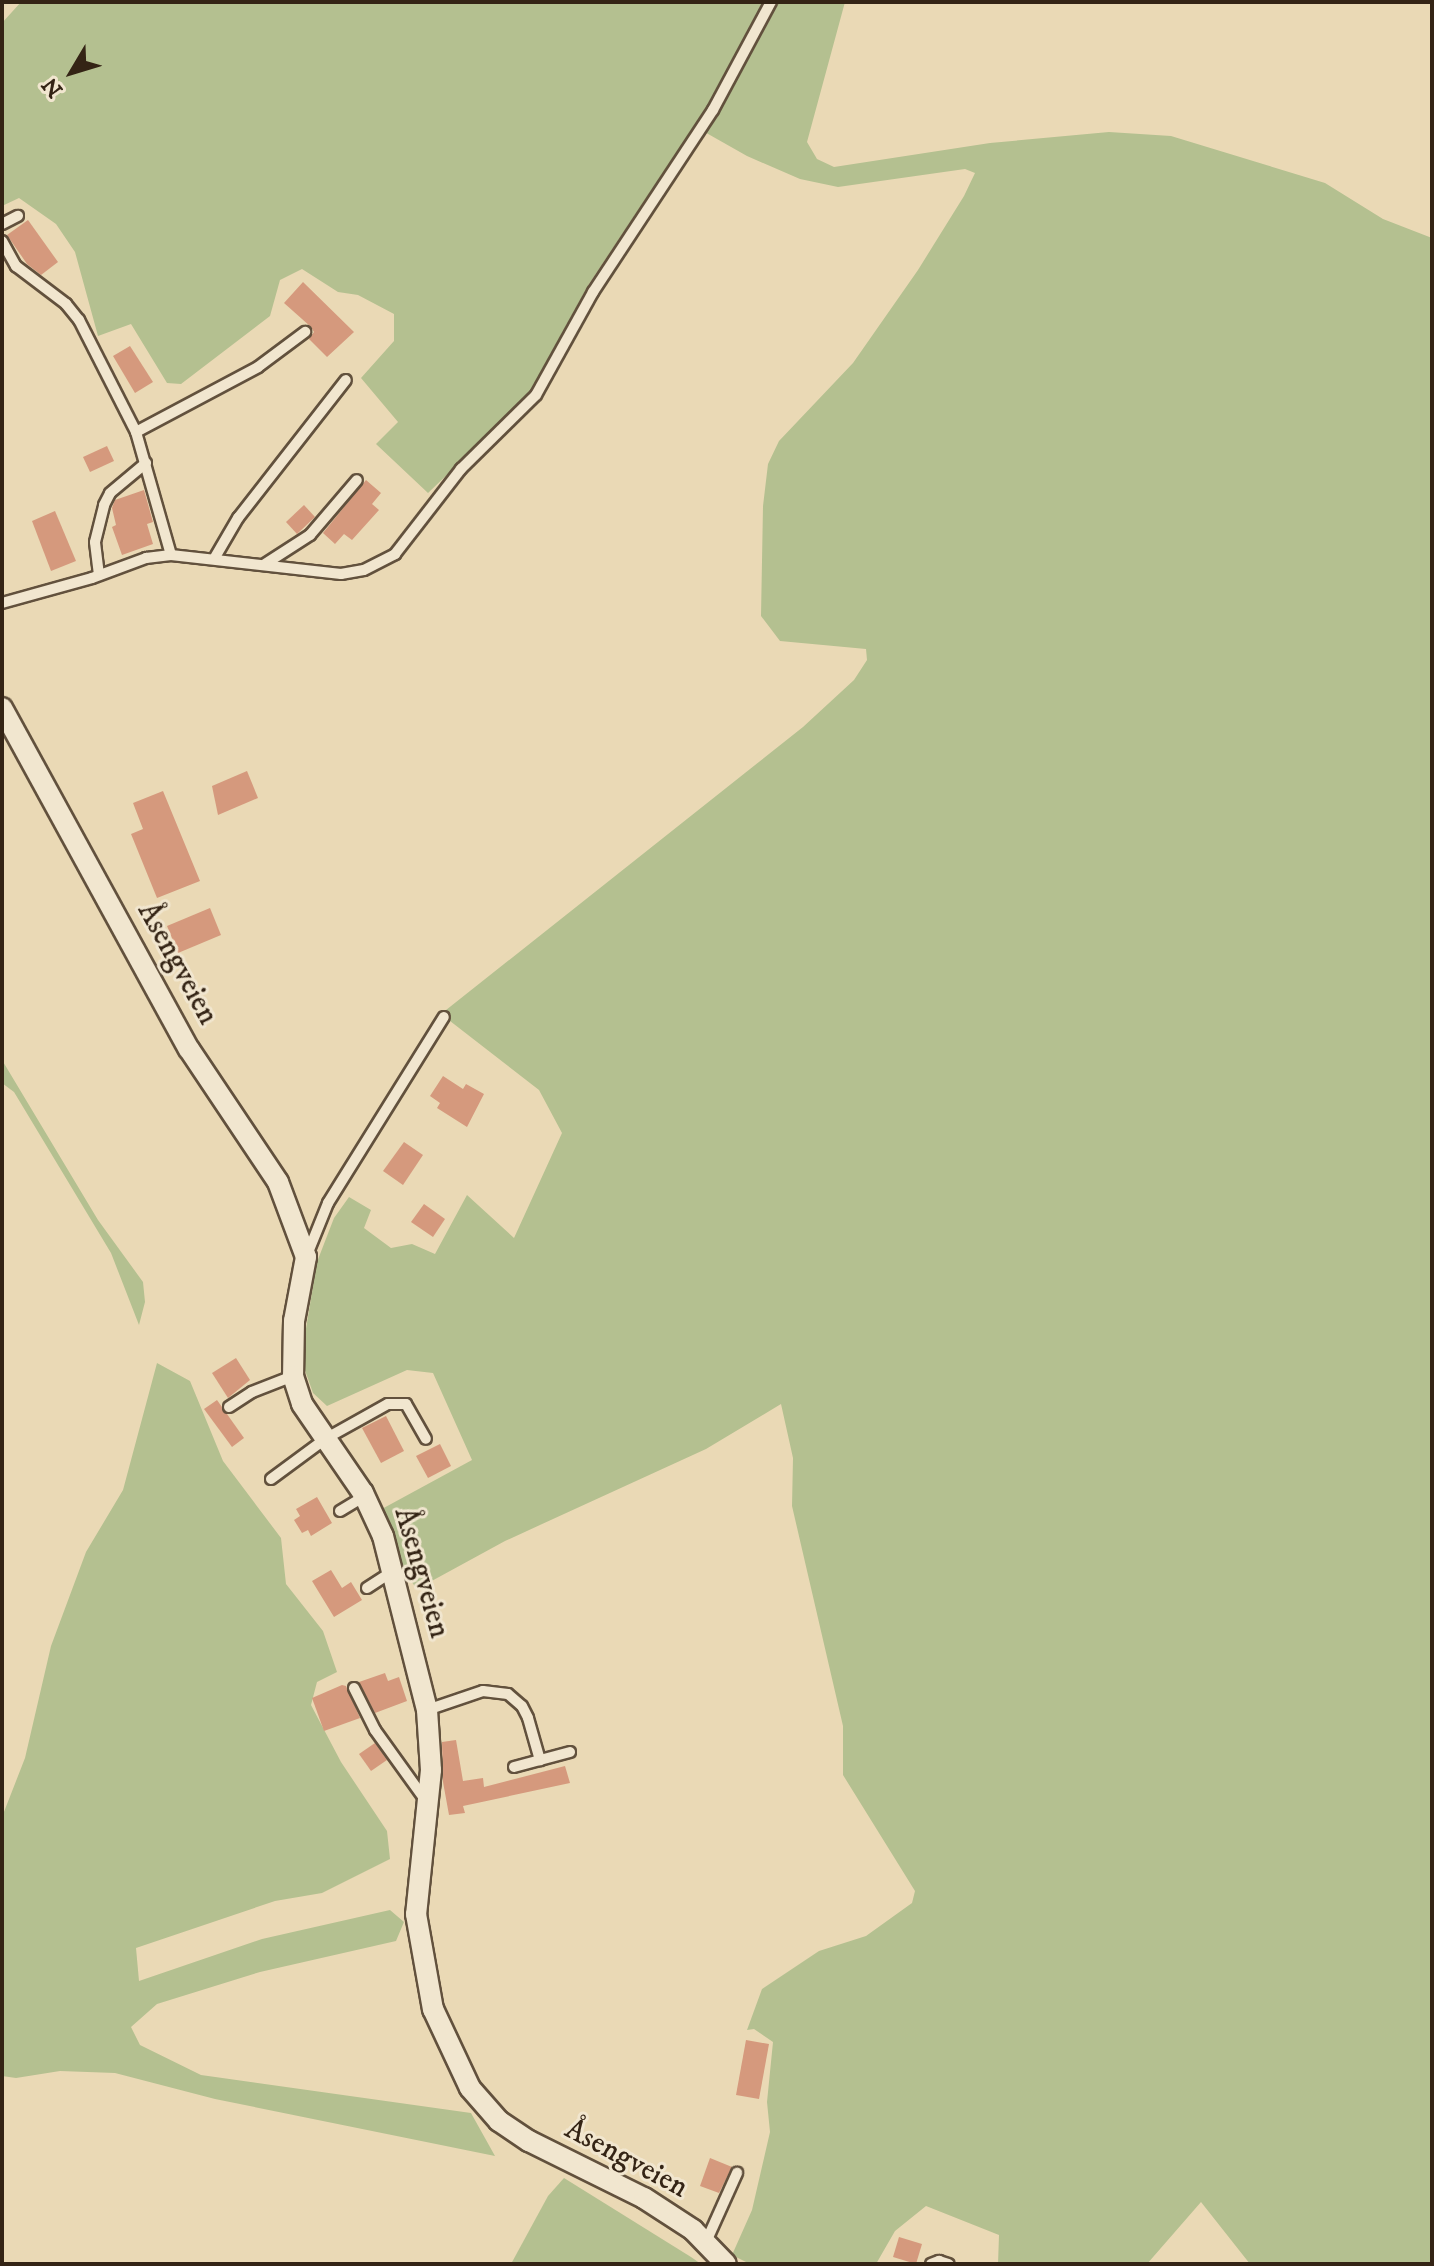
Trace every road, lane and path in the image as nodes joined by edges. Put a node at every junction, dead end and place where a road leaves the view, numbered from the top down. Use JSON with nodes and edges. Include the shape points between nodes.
{"nodes":[{"id":1,"x":771,"y":2,"type":"edge"},
{"id":2,"x":18,"y":216,"type":"dead end"},
{"id":3,"x":2,"y":224,"type":"edge"},
{"id":4,"x":2,"y":241,"type":"edge"},
{"id":5,"x":305,"y":332,"type":"dead end"},
{"id":6,"x":346,"y":380,"type":"dead end"},
{"id":7,"x":136,"y":432,"type":"junction"},
{"id":8,"x":146,"y":463,"type":"junction"},
{"id":9,"x":357,"y":480,"type":"dead end"},
{"id":10,"x":171,"y":555,"type":"junction"},
{"id":11,"x":214,"y":559,"type":"junction"},
{"id":12,"x":265,"y":564,"type":"junction"},
{"id":13,"x":99,"y":575,"type":"junction"},
{"id":14,"x":2,"y":603,"type":"edge"},
{"id":15,"x":2,"y":708,"type":"edge"},
{"id":16,"x":444,"y":1017,"type":"dead end"},
{"id":17,"x":306,"y":1257,"type":"junction"},
{"id":18,"x":293,"y":1376,"type":"junction"},
{"id":19,"x":229,"y":1407,"type":"dead end"},
{"id":20,"x":325,"y":1439,"type":"junction"},
{"id":21,"x":426,"y":1439,"type":"dead end"},
{"id":22,"x":271,"y":1479,"type":"dead end"},
{"id":23,"x":365,"y":1496,"type":"junction"},
{"id":24,"x":340,"y":1511,"type":"dead end"},
{"id":25,"x":392,"y":1572,"type":"junction"},
{"id":26,"x":367,"y":1588,"type":"dead end"},
{"id":27,"x":354,"y":1688,"type":"dead end"},
{"id":28,"x":427,"y":1710,"type":"junction"},
{"id":29,"x":570,"y":1752,"type":"dead end"},
{"id":30,"x":540,"y":1760,"type":"junction"},
{"id":31,"x":514,"y":1767,"type":"dead end"},
{"id":32,"x":426,"y":1801,"type":"junction"},
{"id":33,"x":737,"y":2173,"type":"dead end"},
{"id":34,"x":706,"y":2242,"type":"junction"},
{"id":35,"x":722,"y":2263,"type":"edge"},
{"id":36,"x":931,"y":2264,"type":"edge"},
{"id":37,"x":949,"y":2264,"type":"edge"}],
"edges":[{"from":1,"to":12,"type":"lane","via":[[713,110],[608,268],[536,395],[461,469],[408,540],[381,564],[354,573]]},
{"from":2,"to":3,"type":"lane"},
{"from":4,"to":7,"type":"lane","via":[[16,266],[74,313]]},
{"from":5,"to":7,"type":"lane","via":[[258,367]]},
{"from":6,"to":11,"type":"lane","via":[[238,518]]},
{"from":7,"to":8,"type":"lane"},
{"from":8,"to":10,"type":"lane"},
{"from":8,"to":13,"type":"lane","via":[[110,493],[104,505],[95,542]]},
{"from":9,"to":12,"type":"lane","via":[[310,535]]},
{"from":10,"to":11,"type":"lane"},
{"from":10,"to":13,"type":"lane"},
{"from":11,"to":12,"type":"lane"},
{"from":13,"to":14,"type":"lane"},
{"from":15,"to":17,"type":"street","name":"Åsengveien","via":[[189,1049],[278,1182]]},
{"from":16,"to":17,"type":"lane","via":[[328,1203]]},
{"from":17,"to":18,"type":"street","name":"Åsengveien","via":[[294,1321]]},
{"from":18,"to":19,"type":"lane"},
{"from":18,"to":20,"type":"street","name":"Åsengveien","via":[[302,1404]]},
{"from":20,"to":21,"type":"lane","via":[[395,1402],[411,1409]]},
{"from":20,"to":22,"type":"lane"},
{"from":20,"to":23,"type":"street","name":"Åsengveien"},
{"from":23,"to":24,"type":"lane"},
{"from":23,"to":25,"type":"street","name":"Åsengveien"},
{"from":25,"to":26,"type":"lane"},
{"from":25,"to":28,"type":"street","name":"Åsengveien"},
{"from":27,"to":32,"type":"lane","via":[[375,1730]]},
{"from":28,"to":30,"type":"lane","via":[[483,1691],[508,1694],[528,1718]]},
{"from":28,"to":32,"type":"street","name":"Åsengveien","via":[[431,1770]]},
{"from":29,"to":30,"type":"lane"},
{"from":30,"to":31,"type":"lane"},
{"from":32,"to":34,"type":"street","name":"Åsengveien","via":[[416,1898],[422,1960],[433,2009],[470,2088],[499,2121],[529,2141],[644,2198]]},
{"from":33,"to":34,"type":"lane"},
{"from":34,"to":35,"type":"street","name":"Åsengveien"},
{"from":36,"to":37,"type":"lane"}]}
